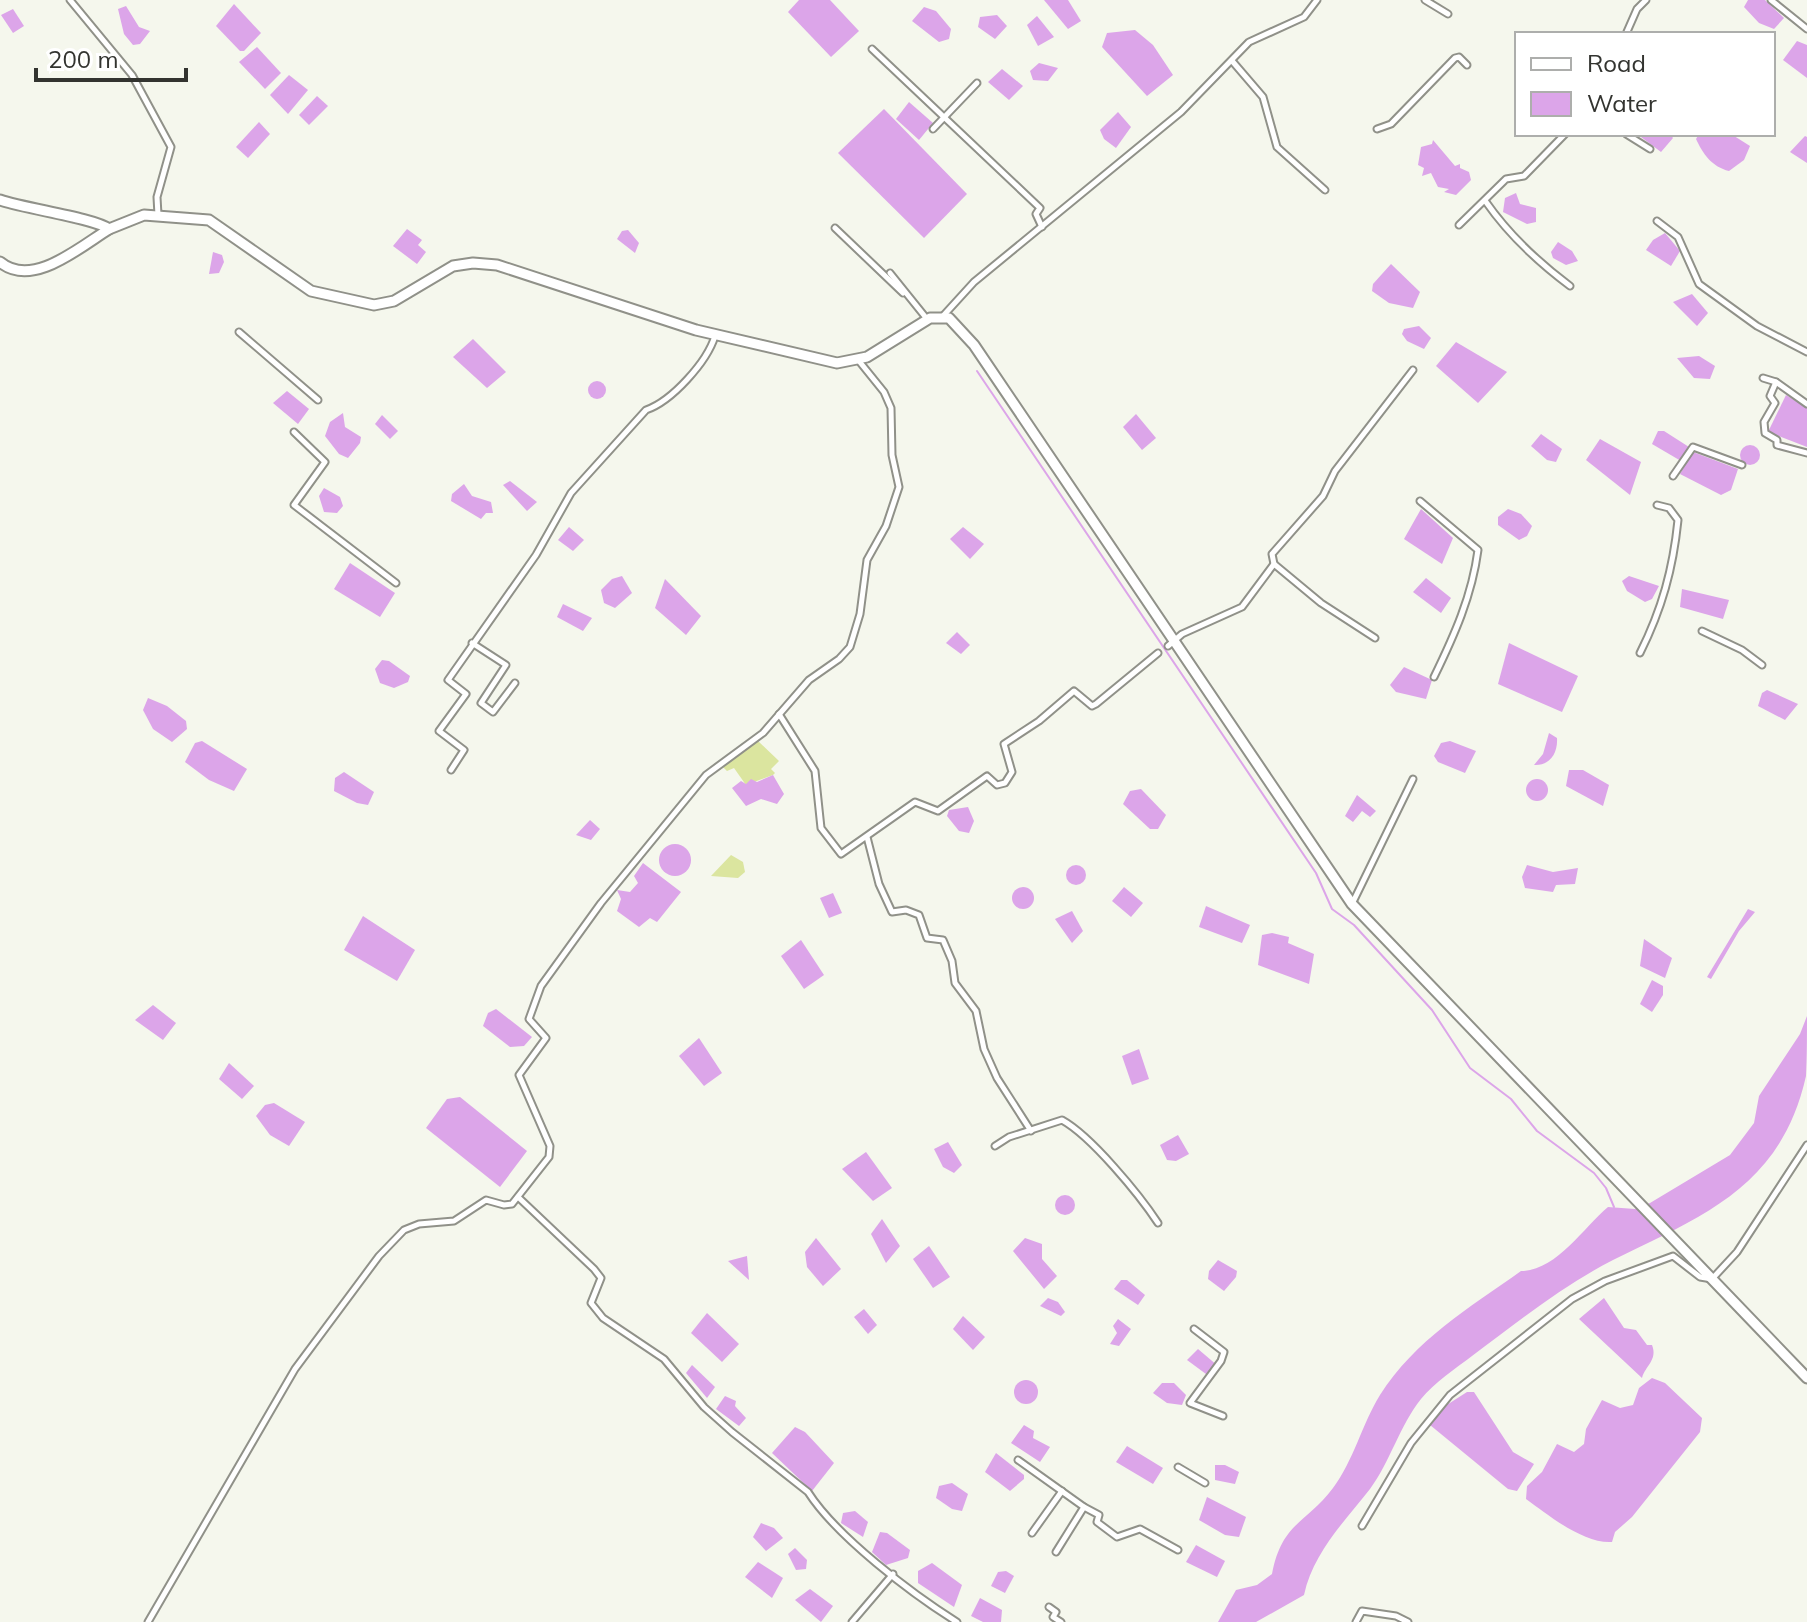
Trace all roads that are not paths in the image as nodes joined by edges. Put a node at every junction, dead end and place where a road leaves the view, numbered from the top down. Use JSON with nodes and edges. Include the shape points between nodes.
{"nodes":[{"id":1,"x":70,"y":0,"type":"edge"},
{"id":2,"x":1317,"y":0,"type":"edge"},
{"id":3,"x":1425,"y":0,"type":"edge"},
{"id":4,"x":1646,"y":0,"type":"edge"},
{"id":5,"x":1771,"y":0,"type":"edge"},
{"id":6,"x":1448,"y":14,"type":"dead end"},
{"id":7,"x":1807,"y":29,"type":"edge"},
{"id":8,"x":1627,"y":32,"type":"edge"},
{"id":9,"x":872,"y":49,"type":"dead end"},
{"id":10,"x":1233,"y":62,"type":"junction"},
{"id":11,"x":1467,"y":65,"type":"dead end"},
{"id":12,"x":977,"y":83,"type":"dead end"},
{"id":13,"x":943,"y":117,"type":"junction"},
{"id":14,"x":933,"y":129,"type":"dead end"},
{"id":15,"x":1377,"y":129,"type":"dead end"},
{"id":16,"x":1563,"y":136,"type":"edge"},
{"id":17,"x":1629,"y":136,"type":"edge"},
{"id":18,"x":1650,"y":149,"type":"dead end"},
{"id":19,"x":1325,"y":190,"type":"dead end"},
{"id":20,"x":0,"y":200,"type":"edge"},
{"id":21,"x":1486,"y":202,"type":"junction"},
{"id":22,"x":158,"y":215,"type":"junction"},
{"id":23,"x":1657,"y":221,"type":"dead end"},
{"id":24,"x":1459,"y":225,"type":"dead end"},
{"id":25,"x":1042,"y":227,"type":"junction"},
{"id":26,"x":835,"y":228,"type":"dead end"},
{"id":27,"x":109,"y":229,"type":"junction"},
{"id":28,"x":0,"y":262,"type":"edge"},
{"id":29,"x":890,"y":273,"type":"dead end"},
{"id":30,"x":1570,"y":286,"type":"dead end"},
{"id":31,"x":903,"y":293,"type":"junction"},
{"id":32,"x":943,"y":316,"type":"junction"},
{"id":33,"x":928,"y":319,"type":"junction"},
{"id":34,"x":239,"y":332,"type":"dead end"},
{"id":35,"x":715,"y":336,"type":"junction"},
{"id":36,"x":1807,"y":352,"type":"edge"},
{"id":37,"x":859,"y":361,"type":"junction"},
{"id":38,"x":1413,"y":370,"type":"dead end"},
{"id":39,"x":1763,"y":378,"type":"dead end"},
{"id":40,"x":1776,"y":382,"type":"junction"},
{"id":41,"x":318,"y":400,"type":"dead end"},
{"id":42,"x":1807,"y":404,"type":"edge"},
{"id":43,"x":294,"y":432,"type":"dead end"},
{"id":44,"x":1807,"y":453,"type":"edge"},
{"id":45,"x":1742,"y":465,"type":"dead end"},
{"id":46,"x":1673,"y":476,"type":"dead end"},
{"id":47,"x":1420,"y":501,"type":"dead end"},
{"id":48,"x":1657,"y":505,"type":"dead end"},
{"id":49,"x":1274,"y":564,"type":"junction"},
{"id":50,"x":396,"y":583,"type":"dead end"},
{"id":51,"x":1702,"y":631,"type":"dead end"},
{"id":52,"x":1375,"y":638,"type":"dead end"},
{"id":53,"x":472,"y":643,"type":"junction"},
{"id":54,"x":1170,"y":643,"type":"junction"},
{"id":55,"x":1158,"y":653,"type":"dead end"},
{"id":56,"x":1640,"y":653,"type":"dead end"},
{"id":57,"x":1762,"y":665,"type":"dead end"},
{"id":58,"x":1434,"y":677,"type":"dead end"},
{"id":59,"x":515,"y":683,"type":"dead end"},
{"id":60,"x":779,"y":714,"type":"junction"},
{"id":61,"x":451,"y":770,"type":"dead end"},
{"id":62,"x":1413,"y":779,"type":"dead end"},
{"id":63,"x":867,"y":837,"type":"junction"},
{"id":64,"x":1352,"y":904,"type":"junction"},
{"id":65,"x":1031,"y":1131,"type":"junction"},
{"id":66,"x":1807,"y":1145,"type":"edge"},
{"id":67,"x":995,"y":1146,"type":"dead end"},
{"id":68,"x":518,"y":1197,"type":"junction"},
{"id":69,"x":1158,"y":1223,"type":"dead end"},
{"id":70,"x":1712,"y":1279,"type":"junction"},
{"id":71,"x":1194,"y":1329,"type":"dead end"},
{"id":72,"x":1807,"y":1378,"type":"edge"},
{"id":73,"x":1223,"y":1416,"type":"dead end"},
{"id":74,"x":1018,"y":1460,"type":"dead end"},
{"id":75,"x":1178,"y":1467,"type":"dead end"},
{"id":76,"x":1205,"y":1483,"type":"dead end"},
{"id":77,"x":1062,"y":1491,"type":"junction"},
{"id":78,"x":1084,"y":1507,"type":"junction"},
{"id":79,"x":1362,"y":1526,"type":"dead end"},
{"id":80,"x":1032,"y":1533,"type":"dead end"},
{"id":81,"x":1178,"y":1550,"type":"dead end"},
{"id":82,"x":1056,"y":1552,"type":"dead end"},
{"id":83,"x":894,"y":1574,"type":"junction"},
{"id":84,"x":1049,"y":1607,"type":"dead end"},
{"id":85,"x":148,"y":1622,"type":"edge"},
{"id":86,"x":852,"y":1622,"type":"edge"},
{"id":87,"x":957,"y":1622,"type":"edge"},
{"id":88,"x":1061,"y":1622,"type":"edge"},
{"id":89,"x":1356,"y":1622,"type":"edge"},
{"id":90,"x":1408,"y":1622,"type":"edge"}],
"edges":[{"from":1,"to":22,"type":"street","via":[[132,75],[171,147],[157,197]]},
{"from":2,"to":10,"type":"street","via":[[1304,17],[1249,42]]},
{"from":3,"to":6,"type":"street"},
{"from":4,"to":8,"type":"street"},
{"from":5,"to":7,"type":"street"},
{"from":9,"to":13,"type":"street"},
{"from":10,"to":19,"type":"street","via":[[1263,97],[1277,147]]},
{"from":10,"to":25,"type":"street"},
{"from":11,"to":15,"type":"street","via":[[1455,58],[1391,124]]},
{"from":12,"to":13,"type":"street"},
{"from":13,"to":14,"type":"street"},
{"from":13,"to":25,"type":"street","via":[[1040,208],[1036,214]]},
{"from":16,"to":21,"type":"street","via":[[1524,176],[1506,179]]},
{"from":17,"to":18,"type":"street"},
{"from":20,"to":27,"type":"highway"},
{"from":21,"to":24,"type":"street"},
{"from":21,"to":30,"type":"street","via":[[1502,225]]},
{"from":22,"to":27,"type":"highway","via":[[127,219]]},
{"from":22,"to":35,"type":"highway","via":[[209,220],[320,295],[380,305],[445,269],[484,263]]},
{"from":23,"to":36,"type":"street","via":[[1678,237],[1699,284],[1757,326]]},
{"from":25,"to":32,"type":"street","via":[[974,282]]},
{"from":26,"to":31,"type":"street"},
{"from":27,"to":28,"type":"highway","via":[[29,273],[12,271]]},
{"from":29,"to":31,"type":"street"},
{"from":31,"to":33,"type":"street"},
{"from":32,"to":33,"type":"highway"},
{"from":32,"to":54,"type":"highway","via":[[974,345]]},
{"from":33,"to":37,"type":"highway"},
{"from":34,"to":41,"type":"street"},
{"from":35,"to":37,"type":"highway","via":[[828,362]]},
{"from":35,"to":53,"type":"street","via":[[676,390],[646,410],[571,493],[536,555]]},
{"from":37,"to":60,"type":"street","via":[[891,408],[899,487],[867,560],[850,647],[809,680]]},
{"from":38,"to":49,"type":"street","via":[[1335,471],[1323,496],[1272,554]]},
{"from":39,"to":40,"type":"street"},
{"from":40,"to":42,"type":"street"},
{"from":40,"to":44,"type":"street","via":[[1765,433],[1777,445]]},
{"from":43,"to":50,"type":"street","via":[[325,462],[294,505]]},
{"from":45,"to":46,"type":"street","via":[[1693,447]]},
{"from":47,"to":58,"type":"street","via":[[1478,550],[1475,577],[1457,629]]},
{"from":48,"to":56,"type":"street","via":[[1669,508],[1678,520],[1674,557],[1668,588]]},
{"from":49,"to":52,"type":"street"},
{"from":49,"to":54,"type":"street","via":[[1242,607]]},
{"from":51,"to":57,"type":"street"},
{"from":53,"to":59,"type":"street","via":[[506,665],[481,703],[493,712]]},
{"from":53,"to":61,"type":"street","via":[[448,680],[466,694],[439,731],[464,750]]},
{"from":54,"to":64,"type":"highway"},
{"from":55,"to":63,"type":"street","via":[[1096,704],[1074,691],[1004,744],[1012,772],[1005,783],[997,785],[987,776],[938,811],[915,802]]},
{"from":60,"to":63,"type":"street","via":[[815,771],[821,828],[828,838],[841,854]]},
{"from":60,"to":68,"type":"street","via":[[757,739],[706,775],[601,903],[535,998],[529,1019],[546,1038],[519,1075],[551,1151]]},
{"from":62,"to":64,"type":"street"},
{"from":63,"to":65,"type":"street","via":[[892,912],[919,915],[927,938],[943,940],[955,983],[976,1011],[990,1063]]},
{"from":64,"to":70,"type":"highway"},
{"from":65,"to":67,"type":"street"},
{"from":65,"to":69,"type":"street","via":[[1062,1120],[1075,1127]]},
{"from":66,"to":70,"type":"street","via":[[1737,1252]]},
{"from":68,"to":83,"type":"street","via":[[601,1278],[591,1303],[603,1318],[664,1359],[704,1407],[808,1492],[846,1536]]},
{"from":68,"to":85,"type":"street","via":[[508,1206],[486,1200],[454,1221],[410,1228],[379,1256],[295,1369]]},
{"from":70,"to":72,"type":"highway"},
{"from":70,"to":79,"type":"street","via":[[1700,1277],[1673,1256],[1605,1281],[1547,1315],[1431,1415]]},
{"from":71,"to":73,"type":"street","via":[[1224,1352],[1190,1403]]},
{"from":74,"to":77,"type":"street"},
{"from":75,"to":76,"type":"street"},
{"from":77,"to":78,"type":"street"},
{"from":77,"to":80,"type":"street"},
{"from":78,"to":81,"type":"street","via":[[1099,1515],[1097,1522],[1117,1537],[1140,1529]]},
{"from":78,"to":82,"type":"street"},
{"from":83,"to":86,"type":"street"},
{"from":83,"to":87,"type":"street"},
{"from":84,"to":88,"type":"street"},
{"from":89,"to":90,"type":"street","via":[[1362,1611]]}]}
